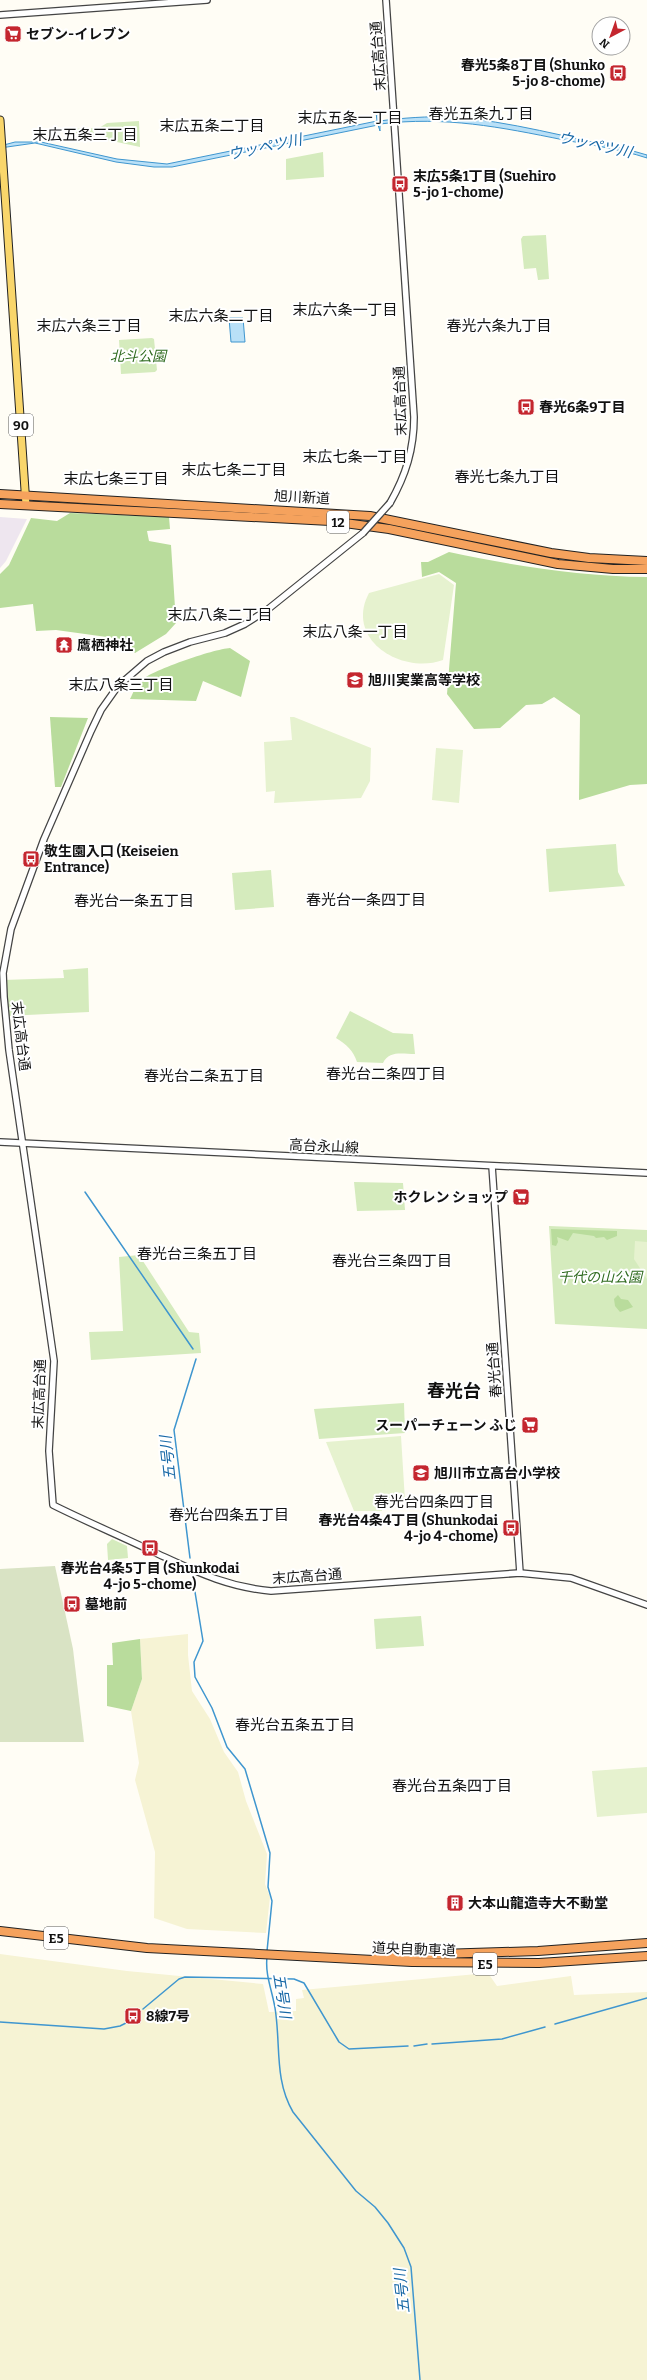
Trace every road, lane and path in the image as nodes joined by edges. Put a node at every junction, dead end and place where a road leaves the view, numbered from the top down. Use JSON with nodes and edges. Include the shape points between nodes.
{"nodes":[{"id":1,"x":207,"y":0,"type":"edge"},
{"id":2,"x":386,"y":0,"type":"edge"},
{"id":3,"x":0,"y":14,"type":"edge"},
{"id":4,"x":0,"y":120,"type":"edge"},
{"id":5,"x":0,"y":494,"type":"edge"},
{"id":6,"x":26,"y":496,"type":"junction"},
{"id":7,"x":0,"y":504,"type":"edge"},
{"id":8,"x":26,"y":505,"type":"junction"},
{"id":9,"x":647,"y":561,"type":"edge"},
{"id":10,"x":647,"y":569,"type":"edge"},
{"id":11,"x":0,"y":1142,"type":"edge"},
{"id":12,"x":23,"y":1143,"type":"junction"},
{"id":13,"x":492,"y":1166,"type":"junction"},
{"id":14,"x":647,"y":1173,"type":"edge"},
{"id":15,"x":520,"y":1573,"type":"junction"},
{"id":16,"x":647,"y":1605,"type":"edge"},
{"id":17,"x":0,"y":1931,"type":"edge"},
{"id":18,"x":647,"y":1944,"type":"edge"},
{"id":19,"x":647,"y":1956,"type":"edge"},
{"id":20,"x":323,"y":1957,"type":"junction"}],
"edges":[{"from":1,"to":3,"type":"street"},
{"from":2,"to":12,"type":"street","name":"末広高台通","bridge":true,"via":[[414,417],[411,456],[400,487],[390,503],[363,533],[267,610],[245,624],[225,633],[179,646],[146,661],[125,678],[101,710],[44,839],[9,935],[3,973],[4,997]]},
{"from":4,"to":6,"type":"main road","number":"90"},
{"from":5,"to":6,"type":"highway","name":"旭川新道","number":"12"},
{"from":6,"to":8,"type":"main road","number":"90"},
{"from":6,"to":9,"type":"highway","name":"旭川新道","number":"12","via":[[370,516],[551,553]]},
{"from":7,"to":8,"type":"highway","name":"旭川新道","number":"12"},
{"from":8,"to":10,"type":"highway","name":"旭川新道","number":"12","via":[[330,521],[389,529],[558,564]]},
{"from":11,"to":12,"type":"street","name":"高台永山線"},
{"from":12,"to":13,"type":"street","name":"高台永山線"},
{"from":12,"to":15,"type":"street","name":"末広高台通","via":[[54,1361],[49,1450],[53,1504],[195,1571],[230,1585],[251,1589],[271,1591]]},
{"from":13,"to":14,"type":"street","name":"高台永山線"},
{"from":13,"to":15,"type":"street","name":"春光台通"},
{"from":15,"to":16,"type":"street","name":"末広高台通","via":[[571,1578]]},
{"from":17,"to":20,"type":"highway","name":"道央自動車道","number":"E5","via":[[147,1948]]},
{"from":18,"to":20,"type":"highway","name":"道央自動車道","number":"E5","via":[[538,1951]]},
{"from":19,"to":20,"type":"highway","name":"道央自動車道","number":"E5","via":[[539,1963],[471,1964]]}]}
